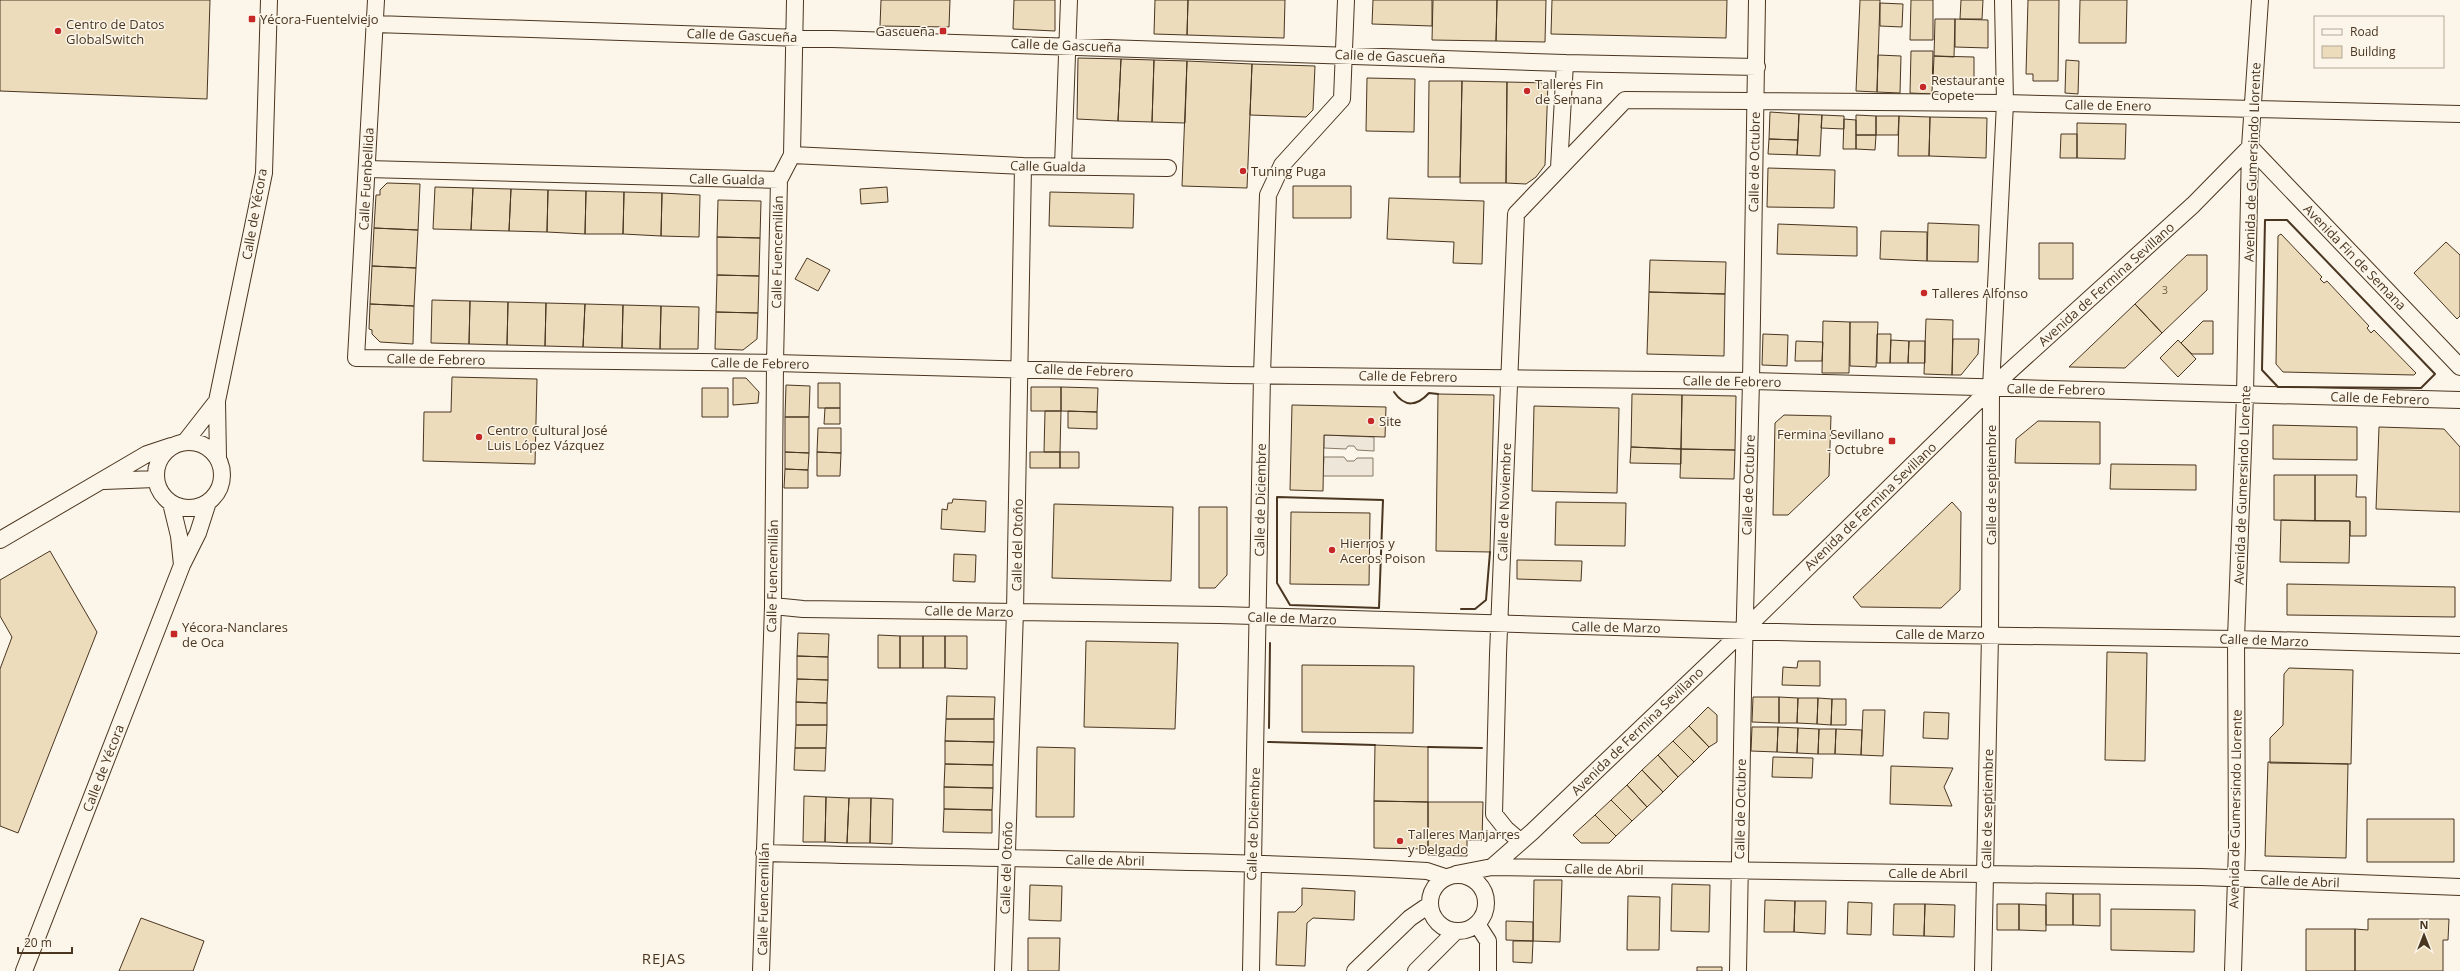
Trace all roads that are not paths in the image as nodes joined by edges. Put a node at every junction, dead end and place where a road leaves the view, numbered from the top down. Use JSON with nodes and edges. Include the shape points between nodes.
{"nodes":[{"id":1,"x":268,"y":0,"type":"edge"},
{"id":2,"x":376,"y":0,"type":"edge"},
{"id":3,"x":795,"y":0,"type":"edge"},
{"id":4,"x":1069,"y":0,"type":"edge"},
{"id":5,"x":1346,"y":0,"type":"edge"},
{"id":6,"x":1757,"y":0,"type":"edge"},
{"id":7,"x":2003,"y":0,"type":"edge"},
{"id":8,"x":2260,"y":0,"type":"edge"},
{"id":9,"x":375,"y":24,"type":"junction"},
{"id":10,"x":794,"y":37,"type":"junction"},
{"id":11,"x":1067,"y":46,"type":"junction"},
{"id":12,"x":1344,"y":54,"type":"junction"},
{"id":13,"x":1565,"y":63,"type":"junction"},
{"id":14,"x":1757,"y":67,"type":"junction"},
{"id":15,"x":1756,"y":101,"type":"junction"},
{"id":16,"x":2005,"y":103,"type":"junction"},
{"id":17,"x":2253,"y":108,"type":"junction"},
{"id":18,"x":2460,"y":114,"type":"edge"},
{"id":19,"x":2250,"y":147,"type":"junction"},
{"id":20,"x":792,"y":155,"type":"junction"},
{"id":21,"x":1023,"y":166,"type":"junction"},
{"id":22,"x":1064,"y":166,"type":"junction"},
{"id":23,"x":1168,"y":168,"type":"dead end"},
{"id":24,"x":1559,"y":168,"type":"junction"},
{"id":25,"x":367,"y":169,"type":"junction"},
{"id":26,"x":779,"y":180,"type":"junction"},
{"id":27,"x":356,"y":358,"type":"joint"},
{"id":28,"x":774,"y":362,"type":"junction"},
{"id":29,"x":2460,"y":367,"type":"edge"},
{"id":30,"x":1021,"y":368,"type":"junction"},
{"id":31,"x":1262,"y":374,"type":"junction"},
{"id":32,"x":1510,"y":378,"type":"junction"},
{"id":33,"x":1751,"y":381,"type":"junction"},
{"id":34,"x":1991,"y":388,"type":"junction"},
{"id":35,"x":2245,"y":394,"type":"junction"},
{"id":36,"x":2460,"y":400,"type":"edge"},
{"id":37,"x":217,"y":401,"type":"junction"},
{"id":38,"x":178,"y":444,"type":"junction"},
{"id":39,"x":218,"y":458,"type":"junction"},
{"id":40,"x":155,"y":480,"type":"junction"},
{"id":41,"x":101,"y":481,"type":"junction"},
{"id":42,"x":208,"y":502,"type":"junction"},
{"id":43,"x":171,"y":504,"type":"junction"},
{"id":44,"x":0,"y":540,"type":"edge"},
{"id":45,"x":182,"y":565,"type":"junction"},
{"id":46,"x":773,"y":606,"type":"junction"},
{"id":47,"x":1015,"y":611,"type":"junction"},
{"id":48,"x":1258,"y":617,"type":"junction"},
{"id":49,"x":1499,"y":625,"type":"junction"},
{"id":50,"x":1744,"y":630,"type":"junction"},
{"id":51,"x":1990,"y":634,"type":"junction"},
{"id":52,"x":2236,"y":639,"type":"junction"},
{"id":53,"x":2460,"y":645,"type":"edge"},
{"id":54,"x":1520,"y":842,"type":"junction"},
{"id":55,"x":764,"y":853,"type":"junction"},
{"id":56,"x":1007,"y":859,"type":"junction"},
{"id":57,"x":1252,"y":863,"type":"junction"},
{"id":58,"x":1492,"y":867,"type":"junction"},
{"id":59,"x":1739,"y":872,"type":"junction"},
{"id":60,"x":1986,"y":874,"type":"junction"},
{"id":61,"x":1450,"y":876,"type":"junction"},
{"id":62,"x":2235,"y":878,"type":"junction"},
{"id":63,"x":2460,"y":887,"type":"edge"},
{"id":64,"x":1486,"y":901,"type":"junction"},
{"id":65,"x":1429,"y":905,"type":"junction"},
{"id":66,"x":1477,"y":924,"type":"junction"},
{"id":67,"x":1456,"y":931,"type":"junction"},
{"id":68,"x":24,"y":971,"type":"edge"},
{"id":69,"x":761,"y":971,"type":"edge"},
{"id":70,"x":1003,"y":971,"type":"edge"},
{"id":71,"x":1251,"y":971,"type":"edge"},
{"id":72,"x":1355,"y":971,"type":"edge"},
{"id":73,"x":1416,"y":971,"type":"edge"},
{"id":74,"x":1488,"y":971,"type":"edge"},
{"id":75,"x":1738,"y":971,"type":"edge"},
{"id":76,"x":1983,"y":971,"type":"edge"},
{"id":77,"x":2233,"y":971,"type":"edge"}],
"edges":[{"from":1,"to":37,"type":"street","name":"Calle de Yécora","via":[[264,173]]},
{"from":2,"to":9,"type":"street","name":"Calle Fuenbellida"},
{"from":3,"to":10,"type":"street"},
{"from":4,"to":11,"type":"street"},
{"from":5,"to":12,"type":"street","name":"Calle de Diciembre"},
{"from":6,"to":14,"type":"street","name":"Calle de Octubre"},
{"from":7,"to":16,"type":"street","name":"Calle de septiembre"},
{"from":8,"to":17,"type":"street","name":"Avenida de Gumersindo Llorente"},
{"from":9,"to":10,"type":"street","name":"Calle de Gascueña"},
{"from":9,"to":25,"type":"street","name":"Calle Fuenbellida"},
{"from":10,"to":11,"type":"street","name":"Calle de Gascueña"},
{"from":10,"to":20,"type":"street"},
{"from":11,"to":12,"type":"street","name":"Calle de Gascueña"},
{"from":11,"to":22,"type":"street"},
{"from":12,"to":13,"type":"street","name":"Calle de Gascueña"},
{"from":12,"to":31,"type":"street","name":"Calle de Diciembre","via":[[1342,99],[1282,165],[1268,195]]},
{"from":13,"to":14,"type":"street","name":"Calle de Gascueña"},
{"from":13,"to":24,"type":"street"},
{"from":14,"to":15,"type":"street","name":"Calle de Octubre"},
{"from":15,"to":16,"type":"street","name":"Calle de Enero"},
{"from":15,"to":24,"type":"street","name":"Calle de Noviembre","via":[[1625,100]]},
{"from":15,"to":33,"type":"street","name":"Calle de Octubre"},
{"from":16,"to":17,"type":"street","name":"Calle de Enero"},
{"from":16,"to":34,"type":"street","name":"Calle de septiembre"},
{"from":17,"to":18,"type":"street","name":"Calle de Enero"},
{"from":17,"to":19,"type":"street","name":"Avenida de Gumersindo Llorente"},
{"from":19,"to":29,"type":"street","name":"Avenida Fin de Semana"},
{"from":19,"to":34,"type":"street","name":"Avenida de Fermina Sevillano","via":[[2194,205]]},
{"from":19,"to":35,"type":"street","name":"Avenida de Gumersindo Llorente"},
{"from":20,"to":21,"type":"street","name":"Calle Gualda"},
{"from":20,"to":26,"type":"street","name":"Calle Gualda"},
{"from":21,"to":22,"type":"street","name":"Calle Gualda"},
{"from":21,"to":30,"type":"street","name":"Calle del Otoño"},
{"from":22,"to":23,"type":"street","name":"Calle Gualda"},
{"from":24,"to":32,"type":"street","name":"Calle de Noviembre","via":[[1516,214]]},
{"from":25,"to":26,"type":"street","name":"Calle Gualda"},
{"from":25,"to":27,"type":"street","name":"Calle Fuenbellida"},
{"from":26,"to":28,"type":"street","name":"Calle Fuencemillán"},
{"from":27,"to":28,"type":"street","name":"Calle de Febrero"},
{"from":28,"to":30,"type":"street","name":"Calle de Febrero"},
{"from":28,"to":46,"type":"street","name":"Calle Fuencemillán"},
{"from":30,"to":31,"type":"street","name":"Calle de Febrero"},
{"from":30,"to":47,"type":"street","name":"Calle del Otoño"},
{"from":31,"to":32,"type":"street","name":"Calle de Febrero"},
{"from":31,"to":48,"type":"street","name":"Calle de Diciembre"},
{"from":32,"to":33,"type":"street","name":"Calle de Febrero"},
{"from":32,"to":49,"type":"street","name":"Calle de Noviembre"},
{"from":33,"to":34,"type":"street","name":"Calle de Febrero"},
{"from":33,"to":50,"type":"street","name":"Calle de Octubre"},
{"from":34,"to":35,"type":"street","name":"Calle de Febrero"},
{"from":34,"to":50,"type":"street","name":"Avenida de Fermina Sevillano"},
{"from":34,"to":51,"type":"street","name":"Calle de septiembre"},
{"from":35,"to":36,"type":"street","name":"Calle de Febrero"},
{"from":35,"to":52,"type":"street","name":"Avenida de Gumersindo Llorente"},
{"from":37,"to":38,"type":"street","name":"Calle de Yécora"},
{"from":37,"to":39,"type":"street","name":"Calle de Yécora"},
{"from":38,"to":39,"type":"street","via":[[197,443],[210,449]]},
{"from":38,"to":40,"type":"street","via":[[161,456]]},
{"from":38,"to":41,"type":"street","via":[[146,454]]},
{"from":39,"to":42,"type":"street","via":[[222,470],[221,484]]},
{"from":40,"to":41,"type":"street"},
{"from":40,"to":43,"type":"street","via":[[160,493]]},
{"from":41,"to":44,"type":"street"},
{"from":42,"to":43,"type":"street","via":[[198,507],[184,508]]},
{"from":42,"to":45,"type":"street","name":"Calle de Yécora","via":[[198,534]]},
{"from":43,"to":45,"type":"street","name":"Calle de Yécora","via":[[179,536]]},
{"from":45,"to":68,"type":"street","name":"Calle de Yécora"},
{"from":46,"to":47,"type":"street","name":"Calle de Marzo","via":[[803,609]]},
{"from":46,"to":55,"type":"street","name":"Calle Fuencemillán"},
{"from":47,"to":48,"type":"street","name":"Calle de Marzo"},
{"from":47,"to":56,"type":"street","name":"Calle del Otoño"},
{"from":48,"to":49,"type":"street","name":"Calle de Marzo"},
{"from":48,"to":57,"type":"street","name":"Calle de Diciembre"},
{"from":49,"to":50,"type":"street","name":"Calle de Marzo"},
{"from":49,"to":54,"type":"street","name":"Calle de Noviembre","via":[[1494,814]]},
{"from":50,"to":51,"type":"street","name":"Calle de Marzo"},
{"from":50,"to":54,"type":"street","name":"Avenida de Fermina Sevillano"},
{"from":50,"to":59,"type":"street","name":"Calle de Octubre"},
{"from":51,"to":52,"type":"street","name":"Calle de Marzo"},
{"from":51,"to":60,"type":"street","name":"Calle de septiembre"},
{"from":52,"to":53,"type":"street","name":"Calle de Marzo"},
{"from":52,"to":62,"type":"street","name":"Avenida de Gumersindo Llorente"},
{"from":54,"to":58,"type":"street","name":"Avenida de Fermina Sevillano"},
{"from":55,"to":56,"type":"street","name":"Calle de Abril"},
{"from":55,"to":69,"type":"street","name":"Calle Fuencemillán"},
{"from":56,"to":57,"type":"street","name":"Calle de Abril"},
{"from":56,"to":70,"type":"street","name":"Calle del Otoño"},
{"from":57,"to":61,"type":"street","name":"Calle de Abril","via":[[1427,871]]},
{"from":57,"to":71,"type":"street","name":"Calle de Diciembre"},
{"from":58,"to":59,"type":"street","name":"Calle de Abril"},
{"from":58,"to":61,"type":"street"},
{"from":58,"to":64,"type":"street"},
{"from":59,"to":60,"type":"street","name":"Calle de Abril"},
{"from":59,"to":75,"type":"street","name":"Calle de Octubre"},
{"from":60,"to":62,"type":"street","name":"Calle de Abril"},
{"from":60,"to":76,"type":"street","name":"Calle de septiembre"},
{"from":61,"to":64,"type":"street","via":[[1467,876],[1476,881],[1483,890]]},
{"from":61,"to":65,"type":"street","via":[[1433,889]]},
{"from":62,"to":63,"type":"street","name":"Calle de Abril"},
{"from":62,"to":77,"type":"street","name":"Avenida de Gumersindo Llorente"},
{"from":64,"to":66,"type":"street"},
{"from":65,"to":67,"type":"street","via":[[1438,923]]},
{"from":65,"to":72,"type":"street","via":[[1410,918]]},
{"from":66,"to":67,"type":"street"},
{"from":66,"to":74,"type":"street","via":[[1488,941]]},
{"from":67,"to":73,"type":"street"}]}
